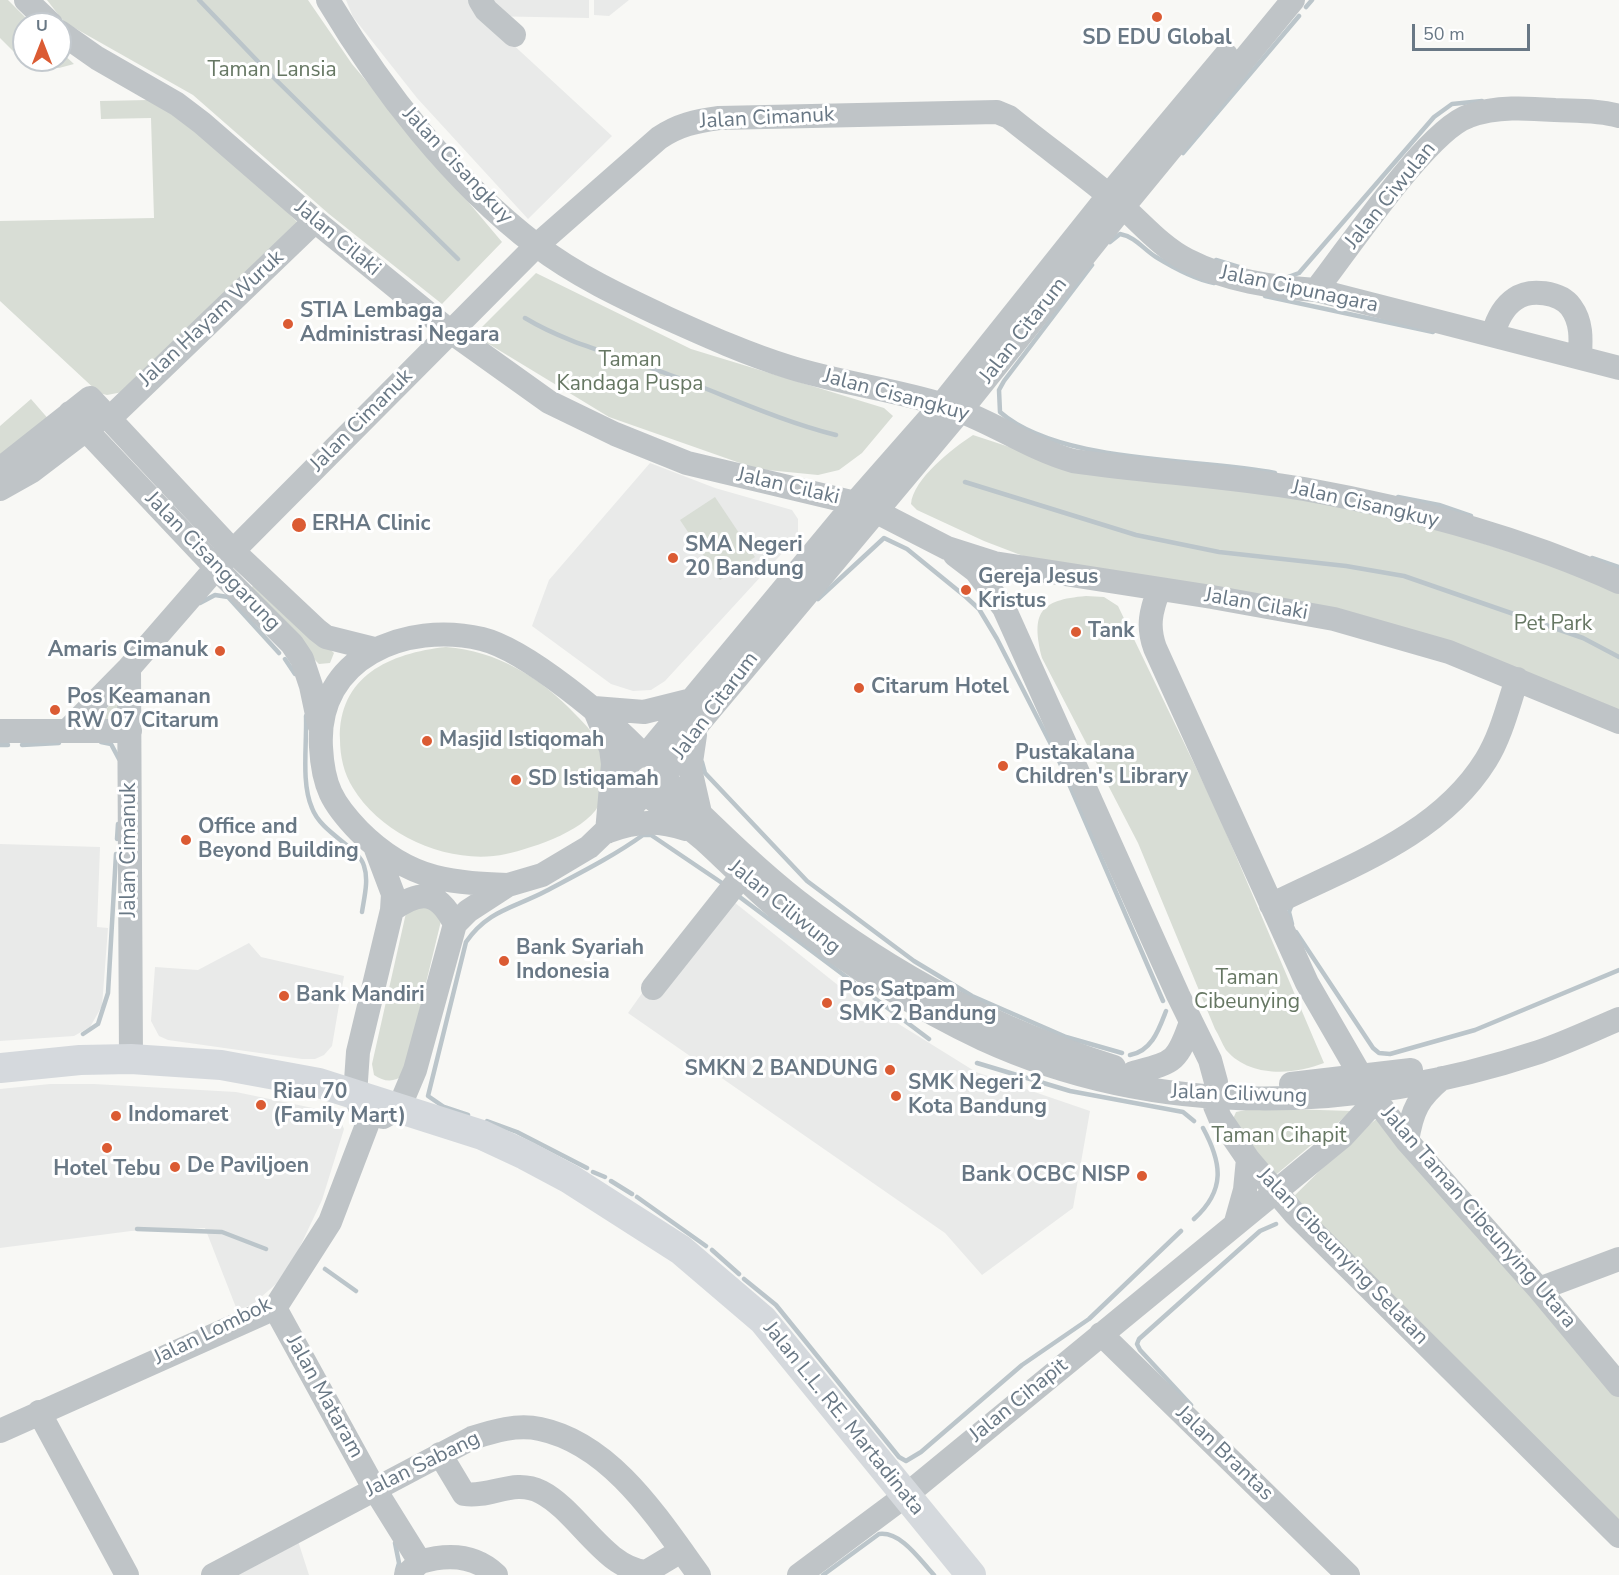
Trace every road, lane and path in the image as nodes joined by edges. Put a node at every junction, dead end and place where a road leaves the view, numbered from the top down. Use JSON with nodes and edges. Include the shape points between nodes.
{"nodes":[{"id":1,"x":26,"y":0,"type":"edge"},
{"id":2,"x":328,"y":0,"type":"edge"},
{"id":3,"x":480,"y":0,"type":"edge"},
{"id":4,"x":1272,"y":0,"type":"edge"},
{"id":5,"x":1293,"y":0,"type":"edge"},
{"id":6,"x":38,"y":12,"type":"edge"},
{"id":7,"x":514,"y":35,"type":"dead end"},
{"id":8,"x":72,"y":40,"type":"edge"},
{"id":9,"x":1231,"y":62,"type":"junction"},
{"id":10,"x":1619,"y":116,"type":"edge"},
{"id":11,"x":1115,"y":201,"type":"junction"},
{"id":12,"x":315,"y":222,"type":"junction"},
{"id":13,"x":536,"y":246,"type":"junction"},
{"id":14,"x":1316,"y":290,"type":"junction"},
{"id":15,"x":451,"y":332,"type":"junction"},
{"id":16,"x":1494,"y":334,"type":"junction"},
{"id":17,"x":1580,"y":356,"type":"junction"},
{"id":18,"x":1619,"y":368,"type":"edge"},
{"id":19,"x":951,"y":407,"type":"junction"},
{"id":20,"x":102,"y":410,"type":"junction"},
{"id":21,"x":70,"y":413,"type":"junction"},
{"id":22,"x":87,"y":431,"type":"junction"},
{"id":23,"x":0,"y":469,"type":"edge"},
{"id":24,"x":0,"y":489,"type":"edge"},
{"id":25,"x":865,"y":507,"type":"junction"},
{"id":26,"x":946,"y":548,"type":"junction"},
{"id":27,"x":233,"y":551,"type":"junction"},
{"id":28,"x":216,"y":568,"type":"junction"},
{"id":29,"x":1619,"y":582,"type":"edge"},
{"id":30,"x":1159,"y":589,"type":"junction"},
{"id":31,"x":326,"y":637,"type":"junction"},
{"id":32,"x":374,"y":649,"type":"junction"},
{"id":33,"x":302,"y":659,"type":"junction"},
{"id":34,"x":129,"y":668,"type":"junction"},
{"id":35,"x":1517,"y":679,"type":"junction"},
{"id":36,"x":692,"y":700,"type":"junction"},
{"id":37,"x":593,"y":710,"type":"junction"},
{"id":38,"x":1619,"y":722,"type":"edge"},
{"id":39,"x":698,"y":724,"type":"junction"},
{"id":40,"x":69,"y":729,"type":"junction"},
{"id":41,"x":320,"y":729,"type":"junction"},
{"id":42,"x":0,"y":731,"type":"edge"},
{"id":43,"x":130,"y":732,"type":"junction"},
{"id":44,"x":645,"y":755,"type":"junction"},
{"id":45,"x":656,"y":787,"type":"junction"},
{"id":46,"x":696,"y":822,"type":"junction"},
{"id":47,"x":607,"y":832,"type":"junction"},
{"id":48,"x":376,"y":849,"type":"junction"},
{"id":49,"x":741,"y":877,"type":"junction"},
{"id":50,"x":508,"y":885,"type":"junction"},
{"id":51,"x":1271,"y":905,"type":"junction"},
{"id":52,"x":392,"y":910,"type":"junction"},
{"id":53,"x":455,"y":924,"type":"junction"},
{"id":54,"x":861,"y":957,"type":"junction"},
{"id":55,"x":653,"y":988,"type":"dead end"},
{"id":56,"x":1619,"y":1008,"type":"edge"},
{"id":57,"x":1191,"y":1022,"type":"junction"},
{"id":58,"x":1345,"y":1047,"type":"junction"},
{"id":59,"x":131,"y":1059,"type":"junction"},
{"id":60,"x":0,"y":1068,"type":"edge"},
{"id":61,"x":1412,"y":1070,"type":"junction"},
{"id":62,"x":1133,"y":1073,"type":"junction"},
{"id":63,"x":1442,"y":1078,"type":"junction"},
{"id":64,"x":1366,"y":1083,"type":"junction"},
{"id":65,"x":1215,"y":1090,"type":"junction"},
{"id":66,"x":355,"y":1095,"type":"junction"},
{"id":67,"x":399,"y":1108,"type":"junction"},
{"id":68,"x":367,"y":1125,"type":"junction"},
{"id":69,"x":1407,"y":1141,"type":"junction"},
{"id":70,"x":1248,"y":1160,"type":"junction"},
{"id":71,"x":1275,"y":1193,"type":"junction"},
{"id":72,"x":1236,"y":1222,"type":"junction"},
{"id":73,"x":1619,"y":1259,"type":"edge"},
{"id":74,"x":1539,"y":1289,"type":"junction"},
{"id":75,"x":275,"y":1308,"type":"junction"},
{"id":76,"x":1101,"y":1334,"type":"junction"},
{"id":77,"x":1619,"y":1385,"type":"edge"},
{"id":78,"x":39,"y":1412,"type":"junction"},
{"id":79,"x":6,"y":1424,"type":"edge"},
{"id":80,"x":440,"y":1454,"type":"junction"},
{"id":81,"x":374,"y":1488,"type":"junction"},
{"id":82,"x":905,"y":1496,"type":"junction"},
{"id":83,"x":1619,"y":1536,"type":"edge"},
{"id":84,"x":681,"y":1551,"type":"junction"},
{"id":85,"x":413,"y":1569,"type":"edge"},
{"id":86,"x":127,"y":1575,"type":"edge"},
{"id":87,"x":213,"y":1575,"type":"edge"},
{"id":88,"x":496,"y":1575,"type":"edge"},
{"id":89,"x":699,"y":1575,"type":"edge"},
{"id":90,"x":799,"y":1575,"type":"edge"},
{"id":91,"x":971,"y":1575,"type":"edge"},
{"id":92,"x":1348,"y":1575,"type":"edge"}],
"edges":[{"from":1,"to":6,"type":"street"},
{"from":2,"to":13,"type":"street","name":"Jalan Cisangkuy","via":[[360,54],[426,140]]},
{"from":3,"to":7,"type":"street"},
{"from":4,"to":9,"type":"street","name":"Jalan Citarum"},
{"from":5,"to":9,"type":"street","name":"Jalan Citarum"},
{"from":8,"to":12,"type":"street","name":"Jalan Cilaki","via":[[177,105]]},
{"from":9,"to":11,"type":"street","name":"Jalan Citarum"},
{"from":10,"to":14,"type":"street","name":"Jalan Ciwulan","via":[[1495,109],[1467,116],[1416,160]]},
{"from":11,"to":13,"type":"street","name":"Jalan Cimanuk","via":[[997,112],[719,118],[674,128]]},
{"from":11,"to":14,"type":"street","name":"Jalan Cipunagara","via":[[1160,243],[1186,260],[1267,286]]},
{"from":11,"to":19,"type":"street","name":"Jalan Citarum"},
{"from":12,"to":15,"type":"street","name":"Jalan Cilaki"},
{"from":12,"to":20,"type":"street","name":"Jalan Hayam Wuruk"},
{"from":13,"to":15,"type":"street","name":"Jalan Cimanuk"},
{"from":13,"to":19,"type":"street","name":"Jalan Cisangkuy","via":[[604,287],[736,349],[791,368]]},
{"from":14,"to":16,"type":"street","name":"Jalan Cipunagara"},
{"from":15,"to":25,"type":"street","name":"Jalan Cilaki","via":[[549,402],[615,434],[687,463]]},
{"from":15,"to":27,"type":"street","name":"Jalan Cimanuk"},
{"from":16,"to":17,"type":"street","name":"Jalan Cipunagara"},
{"from":16,"to":17,"type":"street","via":[[1503,310],[1516,298],[1529,294],[1559,297],[1570,305],[1579,321]]},
{"from":17,"to":18,"type":"street","name":"Jalan Cipunagara"},
{"from":19,"to":25,"type":"street","name":"Jalan Citarum"},
{"from":19,"to":29,"type":"street","name":"Jalan Cisangkuy","via":[[1073,461],[1246,481],[1352,499],[1540,550]]},
{"from":20,"to":21,"type":"street","name":"Jalan Hayam Wuruk"},
{"from":20,"to":22,"type":"street","name":"Jalan Hayam Wuruk"},
{"from":20,"to":27,"type":"street","name":"Jalan Cisanggarung"},
{"from":21,"to":22,"type":"street","name":"Jalan Cisanggarung"},
{"from":21,"to":23,"type":"street","name":"Jalan Hayam Wuruk"},
{"from":22,"to":24,"type":"street","name":"Jalan Hayam Wuruk"},
{"from":22,"to":28,"type":"street","name":"Jalan Cisanggarung"},
{"from":25,"to":26,"type":"street","name":"Jalan Cilaki"},
{"from":25,"to":36,"type":"street","name":"Jalan Citarum"},
{"from":25,"to":39,"type":"street","name":"Jalan Citarum"},
{"from":26,"to":30,"type":"street","name":"Jalan Cilaki","via":[[994,563]]},
{"from":26,"to":57,"type":"street","name":"Jalan Cibeunying Selatan","via":[[976,571],[1004,608]]},
{"from":27,"to":28,"type":"street","name":"Jalan Cimanuk"},
{"from":27,"to":31,"type":"street","name":"Jalan Cisanggarung"},
{"from":28,"to":33,"type":"street","name":"Jalan Cisanggarung","via":[[292,644]]},
{"from":28,"to":34,"type":"street","name":"Jalan Cimanuk"},
{"from":30,"to":35,"type":"street","name":"Jalan Cilaki","via":[[1334,619],[1449,652]]},
{"from":30,"to":51,"type":"street","name":"Jalan Taman Cibeunying Utara","via":[[1150,612],[1150,632]]},
{"from":31,"to":32,"type":"street","name":"Jalan Cisanggarung"},
{"from":31,"to":33,"type":"street","via":[[319,655]]},
{"from":32,"to":37,"type":"street","via":[[407,638],[448,634],[484,640],[517,655]]},
{"from":32,"to":41,"type":"street","via":[[351,667],[331,692]]},
{"from":33,"to":41,"type":"street","name":"Jalan Cisanggarung"},
{"from":34,"to":40,"type":"street"},
{"from":34,"to":43,"type":"street","name":"Jalan Cimanuk"},
{"from":35,"to":38,"type":"street","name":"Jalan Cilaki"},
{"from":35,"to":51,"type":"street","via":[[1487,758],[1469,785],[1442,813],[1400,840]]},
{"from":36,"to":37,"type":"street","via":[[644,712]]},
{"from":36,"to":44,"type":"street","name":"Jalan Citarum"},
{"from":37,"to":44,"type":"street"},
{"from":37,"to":47,"type":"street","via":[[613,764]]},
{"from":39,"to":45,"type":"street","name":"Jalan Citarum"},
{"from":39,"to":46,"type":"street","via":[[690,751]]},
{"from":40,"to":42,"type":"street"},
{"from":40,"to":43,"type":"street"},
{"from":41,"to":48,"type":"street","via":[[322,764],[330,797]]},
{"from":43,"to":59,"type":"street","name":"Jalan Cimanuk"},
{"from":44,"to":45,"type":"street","via":[[658,759]]},
{"from":44,"to":45,"type":"street","via":[[629,764],[625,777],[630,789]]},
{"from":45,"to":46,"type":"street","name":"Jalan Ciliwung"},
{"from":45,"to":47,"type":"street","name":"Jalan Citarum"},
{"from":46,"to":47,"type":"street","via":[[649,821]]},
{"from":46,"to":49,"type":"street","name":"Jalan Ciliwung"},
{"from":46,"to":54,"type":"street","name":"Jalan Ciliwung","via":[[798,901]]},
{"from":47,"to":50,"type":"street","name":"Jalan Citarum","via":[[567,862],[542,875]]},
{"from":48,"to":50,"type":"street","name":"Jalan Citarum","via":[[435,877]]},
{"from":48,"to":52,"type":"street","via":[[393,894]]},
{"from":49,"to":54,"type":"street","name":"Jalan Ciliwung","via":[[785,915]]},
{"from":49,"to":55,"type":"street"},
{"from":50,"to":53,"type":"street","name":"Jalan Citarum"},
{"from":51,"to":58,"type":"street","name":"Jalan Taman Cibeunying Utara","via":[[1307,983]]},
{"from":52,"to":53,"type":"street","via":[[422,895],[442,904]]},
{"from":52,"to":66,"type":"street","via":[[358,1052]]},
{"from":53,"to":67,"type":"street","via":[[415,1070]]},
{"from":54,"to":62,"type":"street","name":"Jalan Ciliwung","via":[[991,1022]]},
{"from":54,"to":65,"type":"street","name":"Jalan Ciliwung","via":[[960,1028],[1018,1053],[1133,1088]]},
{"from":56,"to":61,"type":"street","name":"Jalan Ciliwung","via":[[1501,1050]]},
{"from":56,"to":63,"type":"street","name":"Jalan Ciliwung","via":[[1542,1051]]},
{"from":57,"to":62,"type":"street","via":[[1181,1051],[1173,1060]]},
{"from":57,"to":65,"type":"street","name":"Jalan Cibeunying Selatan","via":[[1210,1060]]},
{"from":58,"to":61,"type":"street","via":[[1374,1065]]},
{"from":58,"to":64,"type":"street","name":"Jalan Taman Cibeunying Utara"},
{"from":59,"to":60,"type":"main road","name":"Jalan L.L. RE. Martadinata"},
{"from":59,"to":66,"type":"main road","name":"Jalan L.L. RE. Martadinata","via":[[221,1065],[319,1083]]},
{"from":61,"to":64,"type":"street","name":"Jalan Ciliwung"},
{"from":62,"to":65,"type":"street","name":"Jalan Ciliwung"},
{"from":63,"to":64,"type":"street","name":"Jalan Ciliwung"},
{"from":63,"to":69,"type":"street","via":[[1421,1097],[1410,1121]]},
{"from":64,"to":65,"type":"street","name":"Jalan Ciliwung"},
{"from":64,"to":69,"type":"street","name":"Jalan Taman Cibeunying Utara"},
{"from":64,"to":71,"type":"street","name":"Jalan Cihapit","via":[[1366,1111],[1359,1122]]},
{"from":65,"to":70,"type":"street","name":"Jalan Cibeunying Selatan","via":[[1220,1118]]},
{"from":66,"to":67,"type":"main road","name":"Jalan L.L. RE. Martadinata"},
{"from":66,"to":68,"type":"street"},
{"from":67,"to":68,"type":"street"},
{"from":67,"to":82,"type":"main road","name":"Jalan L.L. RE. Martadinata","via":[[482,1135],[525,1155],[681,1250],[763,1320]]},
{"from":68,"to":75,"type":"street","name":"Jalan Lombok","via":[[330,1221]]},
{"from":69,"to":74,"type":"street","name":"Jalan Taman Cibeunying Utara"},
{"from":70,"to":71,"type":"street","name":"Jalan Cibeunying Selatan"},
{"from":70,"to":72,"type":"street"},
{"from":71,"to":72,"type":"street","name":"Jalan Cihapit"},
{"from":71,"to":83,"type":"street","name":"Jalan Cibeunying Selatan"},
{"from":72,"to":76,"type":"street","name":"Jalan Cihapit"},
{"from":73,"to":74,"type":"street"},
{"from":74,"to":77,"type":"street","name":"Jalan Taman Cibeunying Utara"},
{"from":75,"to":78,"type":"street","name":"Jalan Lombok"},
{"from":75,"to":81,"type":"street","name":"Jalan Mataram"},
{"from":76,"to":82,"type":"street","name":"Jalan Cihapit"},
{"from":76,"to":92,"type":"street","name":"Jalan Brantas"},
{"from":78,"to":79,"type":"street","name":"Jalan Lombok"},
{"from":78,"to":86,"type":"street"},
{"from":80,"to":81,"type":"street","name":"Jalan Sabang"},
{"from":80,"to":84,"type":"street","name":"Jalan Sabang","via":[[496,1430],[539,1429],[566,1438],[614,1471]]},
{"from":80,"to":84,"type":"street","via":[[464,1494],[487,1494],[498,1488],[515,1487],[540,1491],[628,1569],[646,1572]]},
{"from":81,"to":85,"type":"street","name":"Jalan Mataram"},
{"from":81,"to":87,"type":"street","name":"Jalan Sabang"},
{"from":82,"to":90,"type":"street","name":"Jalan Cihapit"},
{"from":82,"to":91,"type":"main road","name":"Jalan L.L. RE. Martadinata"},
{"from":84,"to":89,"type":"street","name":"Jalan Sabang"},
{"from":85,"to":88,"type":"street","via":[[438,1557],[467,1558],[480,1561]]}]}
